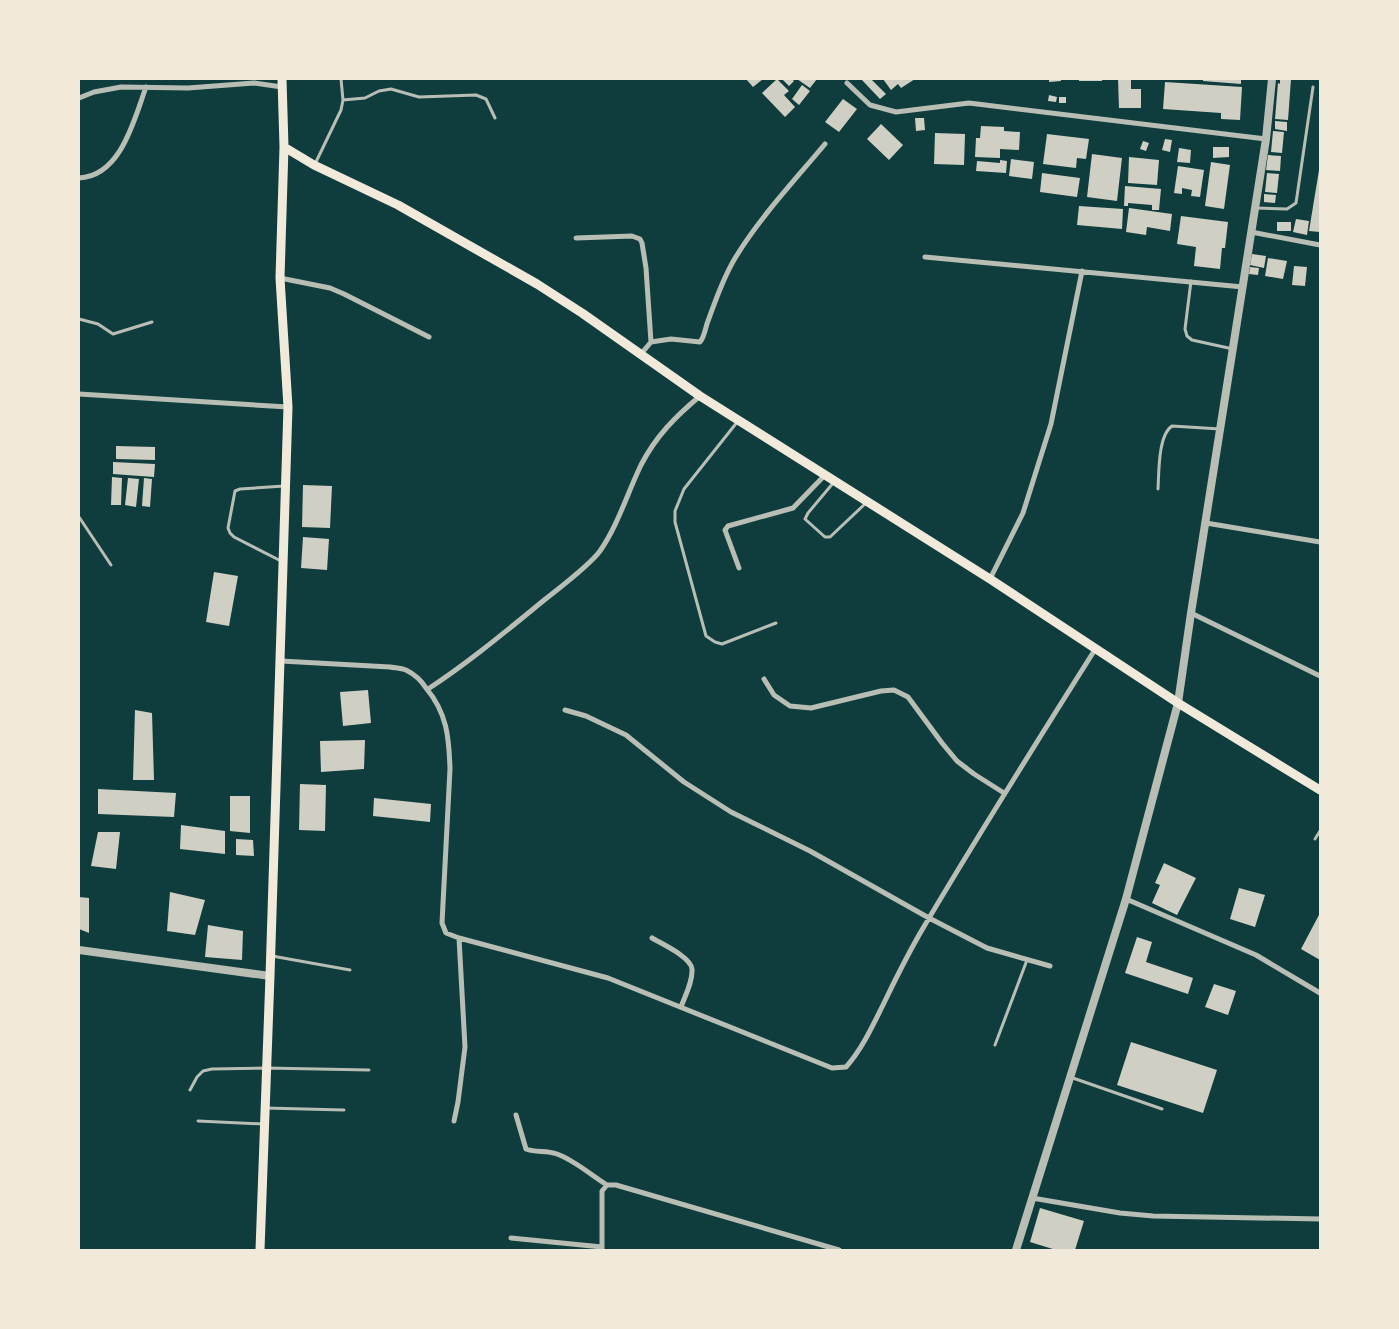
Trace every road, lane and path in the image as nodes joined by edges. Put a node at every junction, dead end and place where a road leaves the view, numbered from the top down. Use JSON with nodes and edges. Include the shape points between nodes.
{"nodes":[{"id":1,"x":342,"y":79,"type":"edge"},
{"id":2,"x":1272,"y":79,"type":"edge"},
{"id":3,"x":282,"y":83,"type":"edge"},
{"id":4,"x":847,"y":83,"type":"dead end"},
{"id":5,"x":146,"y":87,"type":"junction"},
{"id":6,"x":1313,"y":87,"type":"dead end"},
{"id":7,"x":79,"y":98,"type":"edge"},
{"id":8,"x":343,"y":100,"type":"junction"},
{"id":9,"x":495,"y":118,"type":"dead end"},
{"id":10,"x":1266,"y":139,"type":"junction"},
{"id":11,"x":825,"y":144,"type":"dead end"},
{"id":12,"x":284,"y":147,"type":"junction"},
{"id":13,"x":314,"y":165,"type":"junction"},
{"id":14,"x":79,"y":178,"type":"edge"},
{"id":15,"x":1255,"y":208,"type":"junction"},
{"id":16,"x":1252,"y":232,"type":"junction"},
{"id":17,"x":576,"y":238,"type":"dead end"},
{"id":18,"x":1320,"y":245,"type":"edge"},
{"id":19,"x":925,"y":256,"type":"dead end"},
{"id":20,"x":1082,"y":271,"type":"junction"},
{"id":21,"x":280,"y":278,"type":"junction"},
{"id":22,"x":1191,"y":281,"type":"junction"},
{"id":23,"x":1243,"y":287,"type":"junction"},
{"id":24,"x":79,"y":319,"type":"edge"},
{"id":25,"x":152,"y":322,"type":"dead end"},
{"id":26,"x":429,"y":337,"type":"dead end"},
{"id":27,"x":651,"y":342,"type":"junction"},
{"id":28,"x":1234,"y":350,"type":"junction"},
{"id":29,"x":641,"y":354,"type":"junction"},
{"id":30,"x":79,"y":394,"type":"edge"},
{"id":31,"x":700,"y":396,"type":"junction"},
{"id":32,"x":288,"y":407,"type":"junction"},
{"id":33,"x":739,"y":421,"type":"junction"},
{"id":34,"x":1221,"y":429,"type":"junction"},
{"id":35,"x":825,"y":475,"type":"junction"},
{"id":36,"x":835,"y":481,"type":"junction"},
{"id":37,"x":286,"y":486,"type":"junction"},
{"id":38,"x":1158,"y":489,"type":"dead end"},
{"id":39,"x":867,"y":502,"type":"junction"},
{"id":40,"x":79,"y":517,"type":"edge"},
{"id":41,"x":1206,"y":523,"type":"junction"},
{"id":42,"x":1320,"y":542,"type":"edge"},
{"id":43,"x":284,"y":562,"type":"junction"},
{"id":44,"x":111,"y":565,"type":"dead end"},
{"id":45,"x":739,"y":568,"type":"dead end"},
{"id":46,"x":990,"y":579,"type":"junction"},
{"id":47,"x":1191,"y":613,"type":"junction"},
{"id":48,"x":776,"y":623,"type":"dead end"},
{"id":49,"x":1096,"y":648,"type":"junction"},
{"id":50,"x":281,"y":660,"type":"junction"},
{"id":51,"x":1320,"y":676,"type":"edge"},
{"id":52,"x":764,"y":679,"type":"dead end"},
{"id":53,"x":428,"y":689,"type":"junction"},
{"id":54,"x":1178,"y":703,"type":"junction"},
{"id":55,"x":565,"y":710,"type":"dead end"},
{"id":56,"x":1320,"y":790,"type":"edge"},
{"id":57,"x":1004,"y":792,"type":"junction"},
{"id":58,"x":1320,"y":831,"type":"edge"},
{"id":59,"x":1315,"y":839,"type":"dead end"},
{"id":60,"x":1126,"y":898,"type":"junction"},
{"id":61,"x":929,"y":918,"type":"junction"},
{"id":62,"x":458,"y":938,"type":"junction"},
{"id":63,"x":652,"y":938,"type":"dead end"},
{"id":64,"x":79,"y":950,"type":"edge"},
{"id":65,"x":271,"y":955,"type":"junction"},
{"id":66,"x":1027,"y":960,"type":"junction"},
{"id":67,"x":1050,"y":966,"type":"dead end"},
{"id":68,"x":350,"y":970,"type":"dead end"},
{"id":69,"x":270,"y":976,"type":"junction"},
{"id":70,"x":1320,"y":992,"type":"edge"},
{"id":71,"x":681,"y":1007,"type":"junction"},
{"id":72,"x":995,"y":1044,"type":"dead end"},
{"id":73,"x":266,"y":1068,"type":"junction"},
{"id":74,"x":369,"y":1070,"type":"dead end"},
{"id":75,"x":1070,"y":1077,"type":"junction"},
{"id":76,"x":190,"y":1090,"type":"dead end"},
{"id":77,"x":265,"y":1108,"type":"junction"},
{"id":78,"x":1162,"y":1109,"type":"dead end"},
{"id":79,"x":344,"y":1110,"type":"dead end"},
{"id":80,"x":516,"y":1115,"type":"dead end"},
{"id":81,"x":198,"y":1121,"type":"dead end"},
{"id":82,"x":454,"y":1121,"type":"dead end"},
{"id":83,"x":264,"y":1124,"type":"junction"},
{"id":84,"x":607,"y":1185,"type":"junction"},
{"id":85,"x":1032,"y":1198,"type":"junction"},
{"id":86,"x":1320,"y":1220,"type":"edge"},
{"id":87,"x":511,"y":1238,"type":"dead end"},
{"id":88,"x":602,"y":1249,"type":"edge"},
{"id":89,"x":260,"y":1250,"type":"edge"},
{"id":90,"x":839,"y":1250,"type":"edge"},
{"id":91,"x":1016,"y":1250,"type":"edge"}],
"edges":[{"from":1,"to":8,"type":"lane"},
{"from":2,"to":10,"type":"street"},
{"from":3,"to":5,"type":"street"},
{"from":3,"to":12,"type":"main road"},
{"from":4,"to":10,"type":"street","via":[[870,105],[896,112],[970,103]]},
{"from":5,"to":7,"type":"street","via":[[121,87]]},
{"from":5,"to":14,"type":"street","via":[[123,147],[97,174]]},
{"from":6,"to":15,"type":"lane","via":[[1296,203],[1287,209]]},
{"from":8,"to":9,"type":"lane","via":[[366,98],[391,89],[419,97],[476,95],[486,100]]},
{"from":8,"to":13,"type":"lane","via":[[338,119]]},
{"from":10,"to":15,"type":"street"},
{"from":11,"to":27,"type":"street","via":[[737,255],[700,342],[671,339]]},
{"from":12,"to":13,"type":"main road"},
{"from":12,"to":21,"type":"main road"},
{"from":13,"to":29,"type":"main road","via":[[398,205],[498,262],[582,313]]},
{"from":15,"to":16,"type":"street"},
{"from":16,"to":18,"type":"street"},
{"from":16,"to":23,"type":"street"},
{"from":17,"to":27,"type":"street","via":[[632,236],[640,239],[646,268]]},
{"from":19,"to":20,"type":"street"},
{"from":20,"to":22,"type":"street"},
{"from":20,"to":46,"type":"street","via":[[1051,424],[1023,513]]},
{"from":21,"to":26,"type":"street","via":[[330,288]]},
{"from":21,"to":32,"type":"main road"},
{"from":22,"to":23,"type":"street"},
{"from":22,"to":28,"type":"lane","via":[[1185,329],[1187,336]]},
{"from":23,"to":28,"type":"street"},
{"from":24,"to":25,"type":"lane","via":[[98,324],[113,334]]},
{"from":27,"to":29,"type":"street"},
{"from":28,"to":34,"type":"street"},
{"from":29,"to":31,"type":"main road"},
{"from":30,"to":32,"type":"street"},
{"from":31,"to":33,"type":"main road"},
{"from":31,"to":53,"type":"street","via":[[674,419],[655,442],[612,532],[598,553],[457,671]]},
{"from":32,"to":37,"type":"main road"},
{"from":33,"to":35,"type":"main road"},
{"from":33,"to":48,"type":"lane","via":[[684,489],[674,511],[676,522],[706,636],[722,644]]},
{"from":34,"to":38,"type":"lane","via":[[1172,426],[1168,429],[1162,441]]},
{"from":34,"to":41,"type":"street"},
{"from":35,"to":36,"type":"main road"},
{"from":35,"to":45,"type":"street","via":[[793,508],[728,526],[724,530]]},
{"from":36,"to":39,"type":"main road"},
{"from":36,"to":39,"type":"lane","via":[[805,519],[825,537],[830,537]]},
{"from":37,"to":43,"type":"main road"},
{"from":37,"to":43,"type":"lane","via":[[235,490],[228,528],[234,538]]},
{"from":39,"to":46,"type":"main road"},
{"from":40,"to":44,"type":"lane"},
{"from":41,"to":42,"type":"street"},
{"from":41,"to":47,"type":"street"},
{"from":43,"to":50,"type":"main road"},
{"from":46,"to":49,"type":"main road"},
{"from":47,"to":51,"type":"street"},
{"from":47,"to":54,"type":"street"},
{"from":49,"to":54,"type":"main road"},
{"from":49,"to":57,"type":"street"},
{"from":50,"to":53,"type":"street","via":[[390,667],[405,670]]},
{"from":50,"to":65,"type":"main road"},
{"from":52,"to":57,"type":"street","via":[[774,696],[790,706],[811,708],[894,690],[908,697],[957,761]]},
{"from":53,"to":62,"type":"street","via":[[439,705],[449,746],[442,924],[446,933]]},
{"from":54,"to":56,"type":"main road"},
{"from":54,"to":60,"type":"street"},
{"from":55,"to":61,"type":"street","via":[[626,734],[684,782],[731,812],[810,851]]},
{"from":57,"to":61,"type":"street"},
{"from":58,"to":59,"type":"lane"},
{"from":60,"to":70,"type":"street","via":[[1256,955]]},
{"from":60,"to":75,"type":"street"},
{"from":61,"to":66,"type":"street","via":[[986,948]]},
{"from":61,"to":71,"type":"street","via":[[868,1036],[846,1067],[832,1068]]},
{"from":62,"to":71,"type":"street","via":[[608,978]]},
{"from":62,"to":82,"type":"street","via":[[466,1033]]},
{"from":63,"to":71,"type":"street","via":[[689,960],[691,977]]},
{"from":64,"to":69,"type":"street"},
{"from":65,"to":68,"type":"lane"},
{"from":65,"to":69,"type":"main road"},
{"from":66,"to":67,"type":"street"},
{"from":66,"to":72,"type":"lane"},
{"from":69,"to":73,"type":"main road"},
{"from":73,"to":74,"type":"lane"},
{"from":73,"to":76,"type":"lane","via":[[202,1071]]},
{"from":73,"to":77,"type":"main road"},
{"from":75,"to":78,"type":"lane"},
{"from":75,"to":85,"type":"street"},
{"from":77,"to":79,"type":"lane"},
{"from":77,"to":83,"type":"main road"},
{"from":80,"to":84,"type":"street","via":[[526,1149],[558,1154]]},
{"from":81,"to":83,"type":"lane"},
{"from":83,"to":89,"type":"main road"},
{"from":84,"to":88,"type":"street","via":[[602,1191]]},
{"from":84,"to":90,"type":"street"},
{"from":85,"to":86,"type":"street","via":[[1153,1216]]},
{"from":85,"to":91,"type":"street"},
{"from":87,"to":88,"type":"street"}]}
